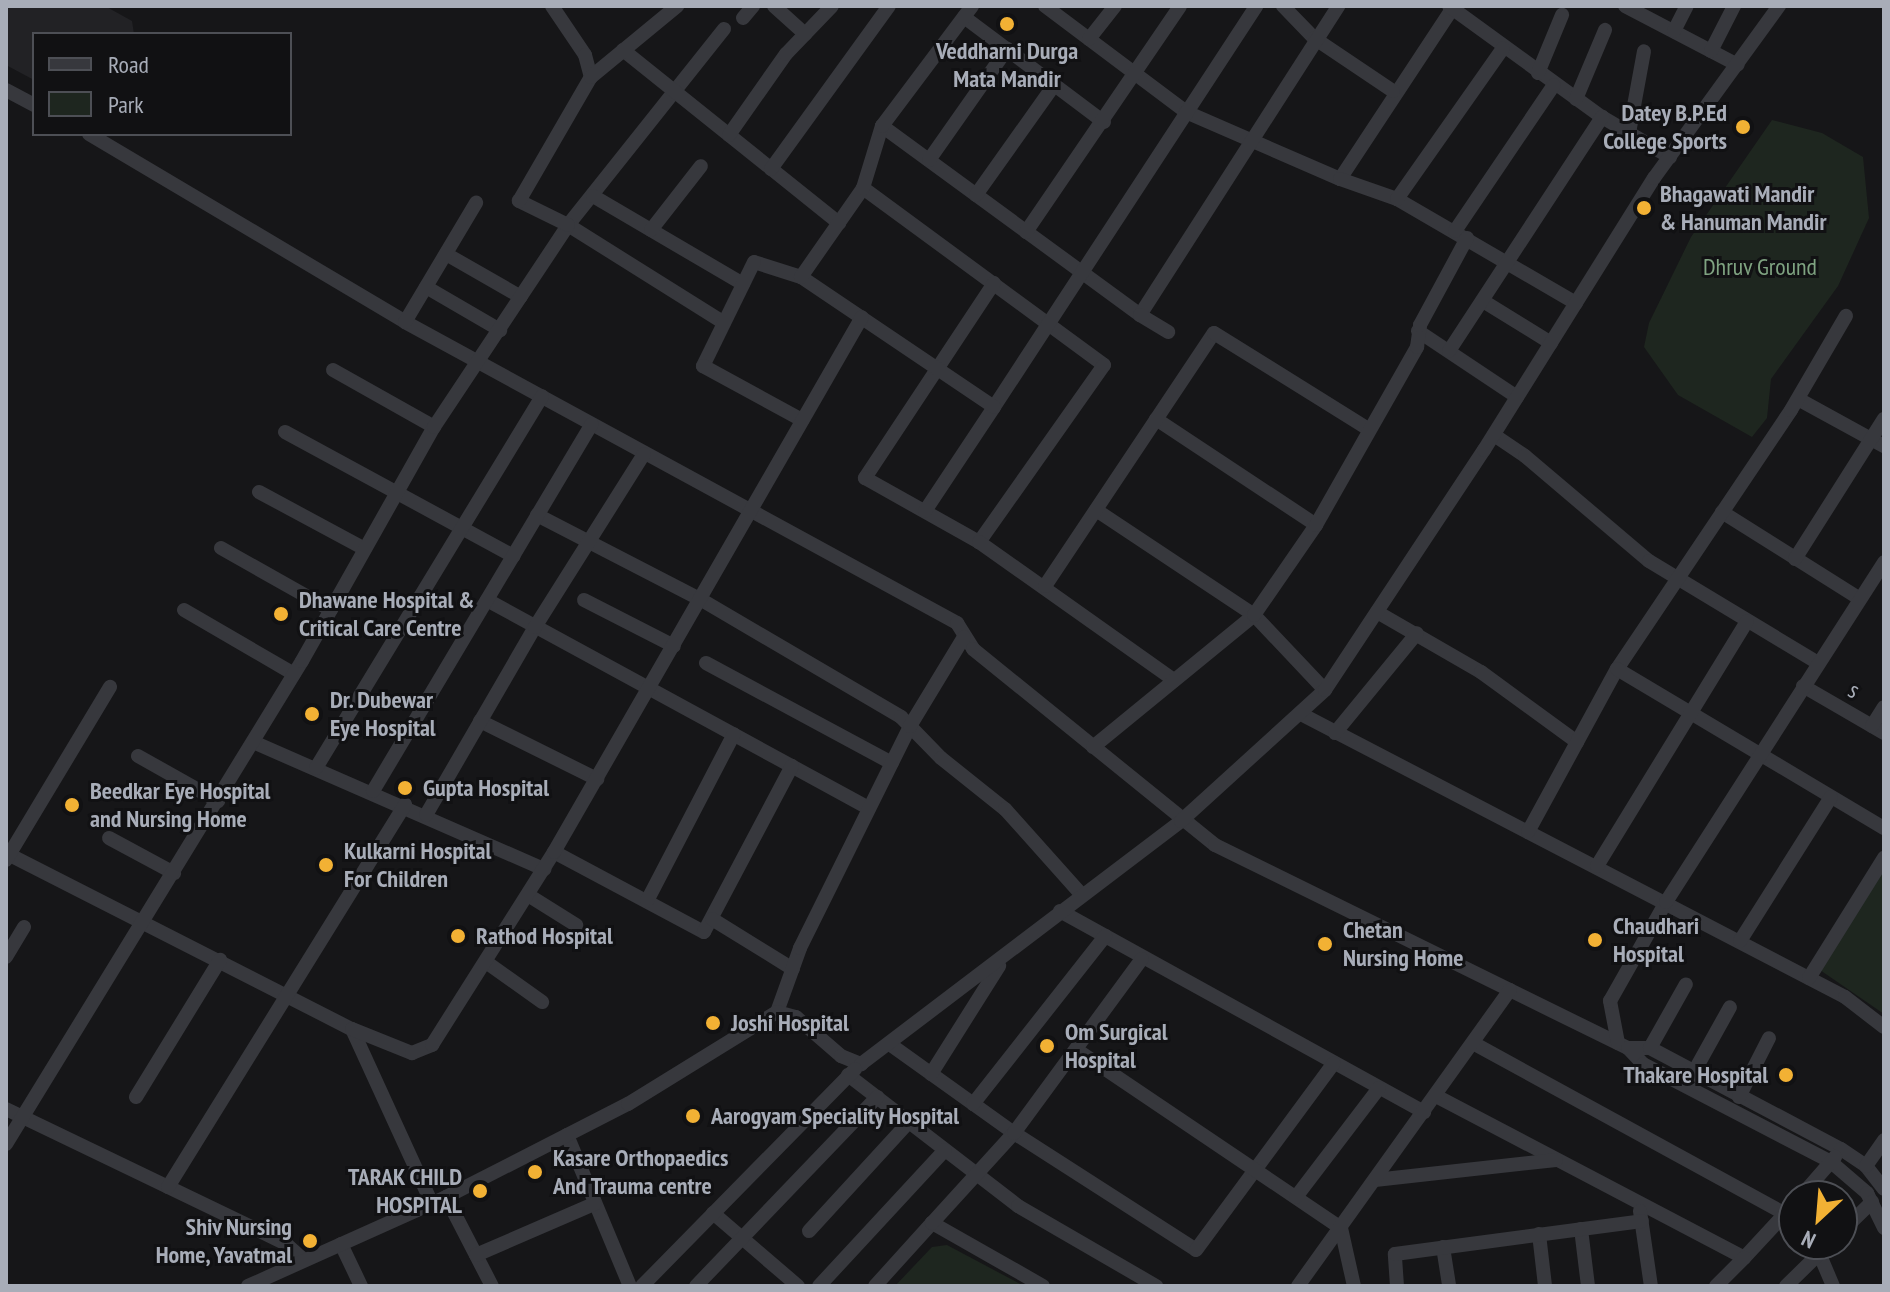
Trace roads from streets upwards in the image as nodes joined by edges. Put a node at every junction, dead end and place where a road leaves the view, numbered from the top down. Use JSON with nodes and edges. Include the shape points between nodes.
{"nodes":[{"id":1,"x":677,"y":6,"type":"edge"},
{"id":2,"x":753,"y":6,"type":"edge"},
{"id":3,"x":774,"y":6,"type":"edge"},
{"id":4,"x":832,"y":6,"type":"edge"},
{"id":5,"x":889,"y":6,"type":"edge"},
{"id":6,"x":1045,"y":6,"type":"edge"},
{"id":7,"x":1115,"y":6,"type":"edge"},
{"id":8,"x":1180,"y":6,"type":"edge"},
{"id":9,"x":1256,"y":6,"type":"edge"},
{"id":10,"x":1283,"y":6,"type":"edge"},
{"id":11,"x":1338,"y":6,"type":"edge"},
{"id":12,"x":1625,"y":6,"type":"edge"},
{"id":13,"x":1687,"y":6,"type":"edge"},
{"id":14,"x":1734,"y":6,"type":"edge"},
{"id":15,"x":1779,"y":6,"type":"edge"},
{"id":16,"x":1450,"y":8,"type":"edge"},
{"id":17,"x":560,"y":9,"type":"edge"},
{"id":18,"x":1641,"y":10,"type":"edge"},
{"id":19,"x":968,"y":11,"type":"edge"},
{"id":20,"x":1562,"y":15,"type":"dead end"},
{"id":21,"x":743,"y":18,"type":"dead end"},
{"id":22,"x":724,"y":29,"type":"dead end"},
{"id":23,"x":1605,"y":30,"type":"dead end"},
{"id":24,"x":1674,"y":31,"type":"junction"},
{"id":25,"x":805,"y":34,"type":"junction"},
{"id":26,"x":1314,"y":38,"type":"junction"},
{"id":27,"x":1089,"y":39,"type":"junction"},
{"id":28,"x":1503,"y":48,"type":"junction"},
{"id":29,"x":1007,"y":49,"type":"junction"},
{"id":30,"x":623,"y":50,"type":"junction"},
{"id":31,"x":1644,"y":51,"type":"dead end"},
{"id":32,"x":1711,"y":51,"type":"junction"},
{"id":33,"x":1738,"y":65,"type":"junction"},
{"id":34,"x":1538,"y":73,"type":"junction"},
{"id":35,"x":1137,"y":75,"type":"junction"},
{"id":36,"x":591,"y":77,"type":"junction"},
{"id":37,"x":1055,"y":84,"type":"junction"},
{"id":38,"x":1554,"y":85,"type":"junction"},
{"id":39,"x":6,"y":90,"type":"edge"},
{"id":40,"x":1393,"y":91,"type":"junction"},
{"id":41,"x":676,"y":94,"type":"junction"},
{"id":42,"x":1576,"y":99,"type":"junction"},
{"id":43,"x":32,"y":104,"type":"edge"},
{"id":44,"x":1186,"y":112,"type":"junction"},
{"id":45,"x":1602,"y":117,"type":"junction"},
{"id":46,"x":1104,"y":122,"type":"junction"},
{"id":47,"x":882,"y":126,"type":"junction"},
{"id":48,"x":1629,"y":133,"type":"junction"},
{"id":49,"x":729,"y":135,"type":"junction"},
{"id":50,"x":92,"y":136,"type":"edge"},
{"id":51,"x":1250,"y":143,"type":"junction"},
{"id":52,"x":1670,"y":157,"type":"junction"},
{"id":53,"x":929,"y":160,"type":"junction"},
{"id":54,"x":701,"y":166,"type":"dead end"},
{"id":55,"x":771,"y":169,"type":"junction"},
{"id":56,"x":1340,"y":179,"type":"junction"},
{"id":57,"x":863,"y":188,"type":"junction"},
{"id":58,"x":976,"y":195,"type":"junction"},
{"id":59,"x":593,"y":196,"type":"junction"},
{"id":60,"x":1397,"y":199,"type":"junction"},
{"id":61,"x":476,"y":203,"type":"dead end"},
{"id":62,"x":839,"y":223,"type":"junction"},
{"id":63,"x":568,"y":225,"type":"junction"},
{"id":64,"x":651,"y":230,"type":"junction"},
{"id":65,"x":1026,"y":232,"type":"junction"},
{"id":66,"x":1461,"y":234,"type":"junction"},
{"id":67,"x":446,"y":254,"type":"junction"},
{"id":68,"x":1508,"y":261,"type":"junction"},
{"id":69,"x":1083,"y":273,"type":"junction"},
{"id":70,"x":801,"y":277,"type":"junction"},
{"id":71,"x":994,"y":283,"type":"junction"},
{"id":72,"x":743,"y":284,"type":"junction"},
{"id":73,"x":426,"y":287,"type":"junction"},
{"id":74,"x":521,"y":297,"type":"junction"},
{"id":75,"x":1483,"y":301,"type":"junction"},
{"id":76,"x":1576,"y":303,"type":"junction"},
{"id":77,"x":1140,"y":315,"type":"junction"},
{"id":78,"x":1846,"y":316,"type":"dead end"},
{"id":79,"x":862,"y":317,"type":"junction"},
{"id":80,"x":405,"y":322,"type":"junction"},
{"id":81,"x":724,"y":323,"type":"junction"},
{"id":82,"x":1049,"y":324,"type":"junction"},
{"id":83,"x":500,"y":330,"type":"junction"},
{"id":84,"x":1418,"y":331,"type":"junction"},
{"id":85,"x":1168,"y":332,"type":"dead end"},
{"id":86,"x":1551,"y":343,"type":"junction"},
{"id":87,"x":1449,"y":351,"type":"junction"},
{"id":88,"x":480,"y":360,"type":"junction"},
{"id":89,"x":938,"y":369,"type":"junction"},
{"id":90,"x":333,"y":370,"type":"dead end"},
{"id":91,"x":542,"y":396,"type":"junction"},
{"id":92,"x":1517,"y":397,"type":"junction"},
{"id":93,"x":1798,"y":399,"type":"junction"},
{"id":94,"x":994,"y":407,"type":"junction"},
{"id":95,"x":1156,"y":419,"type":"junction"},
{"id":96,"x":1884,"y":419,"type":"edge"},
{"id":97,"x":802,"y":420,"type":"junction"},
{"id":98,"x":592,"y":424,"type":"junction"},
{"id":99,"x":434,"y":427,"type":"junction"},
{"id":100,"x":1368,"y":429,"type":"junction"},
{"id":101,"x":285,"y":432,"type":"dead end"},
{"id":102,"x":1494,"y":435,"type":"junction"},
{"id":103,"x":1878,"y":442,"type":"edge"},
{"id":104,"x":644,"y":454,"type":"junction"},
{"id":105,"x":399,"y":491,"type":"junction"},
{"id":106,"x":259,"y":492,"type":"dead end"},
{"id":107,"x":1096,"y":510,"type":"junction"},
{"id":108,"x":925,"y":511,"type":"junction"},
{"id":109,"x":1722,"y":512,"type":"junction"},
{"id":110,"x":749,"y":514,"type":"junction"},
{"id":111,"x":537,"y":515,"type":"junction"},
{"id":112,"x":1316,"y":525,"type":"junction"},
{"id":113,"x":461,"y":526,"type":"junction"},
{"id":114,"x":979,"y":542,"type":"junction"},
{"id":115,"x":588,"y":543,"type":"junction"},
{"id":116,"x":221,"y":548,"type":"dead end"},
{"id":117,"x":365,"y":549,"type":"junction"},
{"id":118,"x":513,"y":556,"type":"junction"},
{"id":119,"x":1795,"y":559,"type":"junction"},
{"id":120,"x":1884,"y":562,"type":"edge"},
{"id":121,"x":1675,"y":577,"type":"junction"},
{"id":122,"x":1045,"y":586,"type":"junction"},
{"id":123,"x":700,"y":599,"type":"junction"},
{"id":124,"x":1860,"y":599,"type":"junction"},
{"id":125,"x":487,"y":600,"type":"junction"},
{"id":126,"x":584,"y":600,"type":"dead end"},
{"id":127,"x":184,"y":610,"type":"dead end"},
{"id":128,"x":331,"y":610,"type":"junction"},
{"id":129,"x":1377,"y":612,"type":"junction"},
{"id":130,"x":1254,"y":615,"type":"junction"},
{"id":131,"x":1747,"y":621,"type":"junction"},
{"id":132,"x":535,"y":627,"type":"junction"},
{"id":133,"x":1417,"y":633,"type":"junction"},
{"id":134,"x":964,"y":637,"type":"junction"},
{"id":135,"x":674,"y":646,"type":"junction"},
{"id":136,"x":706,"y":663,"type":"dead end"},
{"id":137,"x":1818,"y":663,"type":"junction"},
{"id":138,"x":1617,"y":669,"type":"junction"},
{"id":139,"x":294,"y":674,"type":"junction"},
{"id":140,"x":1174,"y":680,"type":"junction"},
{"id":141,"x":1803,"y":686,"type":"junction"},
{"id":142,"x":110,"y":687,"type":"dead end"},
{"id":143,"x":650,"y":689,"type":"junction"},
{"id":144,"x":1325,"y":690,"type":"junction"},
{"id":145,"x":1884,"y":707,"type":"edge"},
{"id":146,"x":1692,"y":712,"type":"junction"},
{"id":147,"x":1301,"y":714,"type":"junction"},
{"id":148,"x":480,"y":721,"type":"junction"},
{"id":149,"x":910,"y":726,"type":"junction"},
{"id":150,"x":1878,"y":729,"type":"edge"},
{"id":151,"x":1335,"y":733,"type":"junction"},
{"id":152,"x":734,"y":734,"type":"junction"},
{"id":153,"x":253,"y":742,"type":"junction"},
{"id":154,"x":1577,"y":742,"type":"junction"},
{"id":155,"x":1093,"y":747,"type":"junction"},
{"id":156,"x":1762,"y":755,"type":"junction"},
{"id":157,"x":138,"y":756,"type":"dead end"},
{"id":158,"x":892,"y":763,"type":"junction"},
{"id":159,"x":792,"y":766,"type":"junction"},
{"id":160,"x":316,"y":768,"type":"junction"},
{"id":161,"x":597,"y":779,"type":"junction"},
{"id":162,"x":373,"y":791,"type":"junction"},
{"id":163,"x":1831,"y":797,"type":"junction"},
{"id":164,"x":218,"y":801,"type":"junction"},
{"id":165,"x":405,"y":805,"type":"junction"},
{"id":166,"x":869,"y":808,"type":"junction"},
{"id":167,"x":426,"y":815,"type":"junction"},
{"id":168,"x":1181,"y":821,"type":"junction"},
{"id":169,"x":1884,"y":828,"type":"edge"},
{"id":170,"x":1528,"y":832,"type":"junction"},
{"id":171,"x":109,"y":838,"type":"dead end"},
{"id":172,"x":554,"y":852,"type":"junction"},
{"id":173,"x":7,"y":856,"type":"edge"},
{"id":174,"x":1884,"y":858,"type":"edge"},
{"id":175,"x":1597,"y":866,"type":"junction"},
{"id":176,"x":544,"y":869,"type":"junction"},
{"id":177,"x":174,"y":873,"type":"junction"},
{"id":178,"x":1081,"y":894,"type":"junction"},
{"id":179,"x":528,"y":895,"type":"junction"},
{"id":180,"x":647,"y":901,"type":"junction"},
{"id":181,"x":1666,"y":902,"type":"junction"},
{"id":182,"x":1060,"y":911,"type":"junction"},
{"id":183,"x":712,"y":919,"type":"junction"},
{"id":184,"x":144,"y":923,"type":"junction"},
{"id":185,"x":576,"y":925,"type":"dead end"},
{"id":186,"x":24,"y":927,"type":"dead end"},
{"id":187,"x":1105,"y":936,"type":"junction"},
{"id":188,"x":1740,"y":941,"type":"junction"},
{"id":189,"x":6,"y":957,"type":"edge"},
{"id":190,"x":1004,"y":957,"type":"junction"},
{"id":191,"x":1142,"y":959,"type":"junction"},
{"id":192,"x":220,"y":960,"type":"junction"},
{"id":193,"x":486,"y":962,"type":"junction"},
{"id":194,"x":793,"y":969,"type":"junction"},
{"id":195,"x":1809,"y":978,"type":"junction"},
{"id":196,"x":1686,"y":984,"type":"dead end"},
{"id":197,"x":1510,"y":990,"type":"junction"},
{"id":198,"x":288,"y":995,"type":"junction"},
{"id":199,"x":542,"y":1002,"type":"dead end"},
{"id":200,"x":1730,"y":1007,"type":"dead end"},
{"id":201,"x":777,"y":1012,"type":"junction"},
{"id":202,"x":1884,"y":1027,"type":"edge"},
{"id":203,"x":352,"y":1029,"type":"junction"},
{"id":204,"x":1769,"y":1038,"type":"dead end"},
{"id":205,"x":1473,"y":1043,"type":"junction"},
{"id":206,"x":891,"y":1045,"type":"junction"},
{"id":207,"x":1623,"y":1045,"type":"junction"},
{"id":208,"x":1650,"y":1048,"type":"junction"},
{"id":209,"x":1077,"y":1050,"type":"junction"},
{"id":210,"x":1334,"y":1063,"type":"junction"},
{"id":211,"x":861,"y":1064,"type":"junction"},
{"id":212,"x":1694,"y":1072,"type":"junction"},
{"id":213,"x":931,"y":1074,"type":"junction"},
{"id":214,"x":848,"y":1075,"type":"junction"},
{"id":215,"x":1686,"y":1086,"type":"junction"},
{"id":216,"x":1379,"y":1088,"type":"junction"},
{"id":217,"x":1436,"y":1096,"type":"junction"},
{"id":218,"x":136,"y":1097,"type":"dead end"},
{"id":219,"x":877,"y":1097,"type":"junction"},
{"id":220,"x":1739,"y":1097,"type":"junction"},
{"id":221,"x":973,"y":1104,"type":"junction"},
{"id":222,"x":6,"y":1109,"type":"edge"},
{"id":223,"x":1424,"y":1112,"type":"junction"},
{"id":224,"x":24,"y":1118,"type":"junction"},
{"id":225,"x":909,"y":1122,"type":"junction"},
{"id":226,"x":1014,"y":1133,"type":"junction"},
{"id":227,"x":567,"y":1135,"type":"junction"},
{"id":228,"x":1884,"y":1140,"type":"edge"},
{"id":229,"x":6,"y":1144,"type":"edge"},
{"id":230,"x":1841,"y":1149,"type":"junction"},
{"id":231,"x":945,"y":1150,"type":"junction"},
{"id":232,"x":1556,"y":1160,"type":"junction"},
{"id":233,"x":1831,"y":1162,"type":"junction"},
{"id":234,"x":1866,"y":1166,"type":"junction"},
{"id":235,"x":1257,"y":1169,"type":"junction"},
{"id":236,"x":977,"y":1173,"type":"junction"},
{"id":237,"x":1375,"y":1180,"type":"junction"},
{"id":238,"x":1815,"y":1180,"type":"edge"},
{"id":239,"x":168,"y":1187,"type":"junction"},
{"id":240,"x":1884,"y":1189,"type":"edge"},
{"id":241,"x":446,"y":1197,"type":"junction"},
{"id":242,"x":1296,"y":1197,"type":"junction"},
{"id":243,"x":1872,"y":1202,"type":"junction"},
{"id":244,"x":1639,"y":1203,"type":"junction"},
{"id":245,"x":1778,"y":1203,"type":"edge"},
{"id":246,"x":432,"y":1204,"type":"junction"},
{"id":247,"x":594,"y":1204,"type":"junction"},
{"id":248,"x":713,"y":1213,"type":"junction"},
{"id":249,"x":1858,"y":1216,"type":"edge"},
{"id":250,"x":1642,"y":1221,"type":"junction"},
{"id":251,"x":1778,"y":1222,"type":"edge"},
{"id":252,"x":932,"y":1223,"type":"junction"},
{"id":253,"x":1341,"y":1228,"type":"junction"},
{"id":254,"x":1884,"y":1228,"type":"edge"},
{"id":255,"x":1581,"y":1229,"type":"junction"},
{"id":256,"x":809,"y":1231,"type":"dead end"},
{"id":257,"x":1539,"y":1234,"type":"junction"},
{"id":258,"x":740,"y":1240,"type":"junction"},
{"id":259,"x":341,"y":1244,"type":"junction"},
{"id":260,"x":1443,"y":1247,"type":"junction"},
{"id":261,"x":476,"y":1255,"type":"junction"},
{"id":262,"x":1744,"y":1258,"type":"junction"},
{"id":263,"x":304,"y":1260,"type":"junction"},
{"id":264,"x":1813,"y":1260,"type":"edge"},
{"id":265,"x":1827,"y":1260,"type":"edge"},
{"id":266,"x":248,"y":1286,"type":"edge"},
{"id":267,"x":361,"y":1286,"type":"edge"},
{"id":268,"x":492,"y":1286,"type":"edge"},
{"id":269,"x":630,"y":1286,"type":"edge"},
{"id":270,"x":642,"y":1286,"type":"edge"},
{"id":271,"x":696,"y":1286,"type":"edge"},
{"id":272,"x":798,"y":1286,"type":"edge"},
{"id":273,"x":819,"y":1286,"type":"edge"},
{"id":274,"x":875,"y":1286,"type":"edge"},
{"id":275,"x":1043,"y":1286,"type":"edge"},
{"id":276,"x":1156,"y":1286,"type":"edge"},
{"id":277,"x":1298,"y":1286,"type":"edge"},
{"id":278,"x":1354,"y":1286,"type":"edge"},
{"id":279,"x":1397,"y":1286,"type":"edge"},
{"id":280,"x":1449,"y":1286,"type":"edge"},
{"id":281,"x":1545,"y":1286,"type":"edge"},
{"id":282,"x":1588,"y":1286,"type":"edge"},
{"id":283,"x":1651,"y":1286,"type":"edge"},
{"id":284,"x":1716,"y":1286,"type":"edge"},
{"id":285,"x":1786,"y":1286,"type":"edge"},
{"id":286,"x":1833,"y":1286,"type":"edge"}],
"edges":[{"from":1,"to":30,"type":"street"},
{"from":2,"to":21,"type":"street"},
{"from":3,"to":25,"type":"street"},
{"from":4,"to":25,"type":"street"},
{"from":5,"to":55,"type":"street"},
{"from":6,"to":27,"type":"street"},
{"from":7,"to":27,"type":"street"},
{"from":8,"to":35,"type":"street"},
{"from":9,"to":44,"type":"street"},
{"from":10,"to":26,"type":"street"},
{"from":11,"to":26,"type":"street"},
{"from":12,"to":18,"type":"street"},
{"from":13,"to":24,"type":"street"},
{"from":14,"to":32,"type":"street"},
{"from":15,"to":33,"type":"street"},
{"from":16,"to":28,"type":"street"},
{"from":16,"to":40,"type":"street"},
{"from":17,"to":36,"type":"street"},
{"from":18,"to":24,"type":"street"},
{"from":19,"to":29,"type":"street"},
{"from":19,"to":47,"type":"street"},
{"from":20,"to":34,"type":"street"},
{"from":22,"to":41,"type":"street"},
{"from":23,"to":42,"type":"street"},
{"from":24,"to":32,"type":"street"},
{"from":25,"to":49,"type":"street"},
{"from":26,"to":40,"type":"street"},
{"from":26,"to":51,"type":"street"},
{"from":27,"to":35,"type":"street"},
{"from":28,"to":34,"type":"street"},
{"from":28,"to":60,"type":"street"},
{"from":29,"to":37,"type":"street"},
{"from":29,"to":53,"type":"street"},
{"from":30,"to":36,"type":"street"},
{"from":30,"to":41,"type":"street"},
{"from":31,"to":48,"type":"street"},
{"from":32,"to":33,"type":"street"},
{"from":33,"to":52,"type":"street"},
{"from":34,"to":38,"type":"street"},
{"from":35,"to":44,"type":"street"},
{"from":35,"to":46,"type":"street"},
{"from":36,"to":63,"type":"street","via":[[519,201]]},
{"from":37,"to":46,"type":"street"},
{"from":37,"to":58,"type":"street"},
{"from":38,"to":42,"type":"street"},
{"from":38,"to":66,"type":"street"},
{"from":39,"to":43,"type":"street"},
{"from":40,"to":56,"type":"street"},
{"from":41,"to":49,"type":"street"},
{"from":41,"to":59,"type":"street"},
{"from":42,"to":45,"type":"street"},
{"from":44,"to":51,"type":"street"},
{"from":44,"to":69,"type":"street"},
{"from":45,"to":48,"type":"street"},
{"from":45,"to":68,"type":"street"},
{"from":46,"to":65,"type":"street"},
{"from":47,"to":53,"type":"street"},
{"from":47,"to":57,"type":"street"},
{"from":48,"to":52,"type":"street"},
{"from":49,"to":55,"type":"street"},
{"from":50,"to":80,"type":"street"},
{"from":51,"to":56,"type":"street"},
{"from":51,"to":77,"type":"street"},
{"from":52,"to":76,"type":"street"},
{"from":53,"to":58,"type":"street"},
{"from":54,"to":64,"type":"street"},
{"from":55,"to":62,"type":"street"},
{"from":56,"to":60,"type":"street"},
{"from":57,"to":62,"type":"street"},
{"from":57,"to":71,"type":"street"},
{"from":58,"to":65,"type":"street"},
{"from":59,"to":63,"type":"street"},
{"from":59,"to":64,"type":"street"},
{"from":60,"to":66,"type":"street"},
{"from":61,"to":67,"type":"street"},
{"from":62,"to":70,"type":"street"},
{"from":63,"to":74,"type":"street"},
{"from":63,"to":81,"type":"street"},
{"from":64,"to":72,"type":"street"},
{"from":65,"to":69,"type":"street"},
{"from":66,"to":68,"type":"street"},
{"from":66,"to":84,"type":"street"},
{"from":67,"to":73,"type":"street"},
{"from":67,"to":74,"type":"street"},
{"from":68,"to":75,"type":"street"},
{"from":68,"to":76,"type":"street"},
{"from":69,"to":77,"type":"street"},
{"from":69,"to":82,"type":"street"},
{"from":70,"to":72,"type":"street","via":[[754,262]]},
{"from":70,"to":79,"type":"street"},
{"from":71,"to":82,"type":"street"},
{"from":71,"to":89,"type":"street"},
{"from":72,"to":81,"type":"street"},
{"from":73,"to":80,"type":"street"},
{"from":73,"to":83,"type":"street"},
{"from":74,"to":83,"type":"street"},
{"from":75,"to":86,"type":"street"},
{"from":75,"to":87,"type":"street"},
{"from":76,"to":86,"type":"street"},
{"from":77,"to":85,"type":"street"},
{"from":78,"to":93,"type":"street"},
{"from":79,"to":89,"type":"street"},
{"from":79,"to":97,"type":"street"},
{"from":80,"to":88,"type":"street"},
{"from":81,"to":97,"type":"street","via":[[703,366]]},
{"from":82,"to":94,"type":"street"},
{"from":82,"to":114,"type":"street","via":[[1104,365]]},
{"from":83,"to":88,"type":"street"},
{"from":84,"to":87,"type":"street"},
{"from":84,"to":100,"type":"street","via":[[1417,347]]},
{"from":86,"to":92,"type":"street"},
{"from":87,"to":92,"type":"street"},
{"from":88,"to":91,"type":"street"},
{"from":88,"to":99,"type":"street"},
{"from":89,"to":94,"type":"street"},
{"from":89,"to":108,"type":"street","via":[[865,478]]},
{"from":90,"to":99,"type":"street"},
{"from":91,"to":98,"type":"street"},
{"from":91,"to":113,"type":"street"},
{"from":92,"to":102,"type":"street"},
{"from":93,"to":103,"type":"street"},
{"from":93,"to":109,"type":"street"},
{"from":94,"to":108,"type":"street"},
{"from":95,"to":100,"type":"street","via":[[1214,333]]},
{"from":95,"to":107,"type":"street"},
{"from":95,"to":112,"type":"street"},
{"from":96,"to":103,"type":"street"},
{"from":97,"to":110,"type":"street"},
{"from":98,"to":104,"type":"street"},
{"from":98,"to":111,"type":"street"},
{"from":99,"to":105,"type":"street"},
{"from":100,"to":112,"type":"street"},
{"from":101,"to":105,"type":"street"},
{"from":102,"to":121,"type":"street"},
{"from":102,"to":129,"type":"street"},
{"from":103,"to":119,"type":"street"},
{"from":104,"to":110,"type":"street"},
{"from":104,"to":115,"type":"street"},
{"from":105,"to":113,"type":"street"},
{"from":105,"to":117,"type":"street"},
{"from":106,"to":117,"type":"street"},
{"from":107,"to":122,"type":"street"},
{"from":107,"to":130,"type":"street"},
{"from":108,"to":114,"type":"street"},
{"from":109,"to":119,"type":"street"},
{"from":109,"to":121,"type":"street"},
{"from":110,"to":123,"type":"street"},
{"from":110,"to":134,"type":"street","via":[[957,623]]},
{"from":111,"to":115,"type":"street"},
{"from":111,"to":118,"type":"street"},
{"from":112,"to":130,"type":"street"},
{"from":113,"to":118,"type":"street"},
{"from":113,"to":160,"type":"street"},
{"from":114,"to":122,"type":"street"},
{"from":115,"to":123,"type":"street"},
{"from":115,"to":132,"type":"street"},
{"from":116,"to":128,"type":"street"},
{"from":117,"to":128,"type":"street"},
{"from":118,"to":125,"type":"street"},
{"from":119,"to":124,"type":"street"},
{"from":120,"to":124,"type":"street"},
{"from":121,"to":131,"type":"street"},
{"from":121,"to":138,"type":"street"},
{"from":122,"to":140,"type":"street"},
{"from":123,"to":135,"type":"street"},
{"from":123,"to":149,"type":"street"},
{"from":124,"to":137,"type":"street"},
{"from":125,"to":132,"type":"street"},
{"from":125,"to":162,"type":"street"},
{"from":126,"to":135,"type":"street"},
{"from":127,"to":139,"type":"street"},
{"from":128,"to":139,"type":"street"},
{"from":129,"to":133,"type":"street"},
{"from":129,"to":144,"type":"street"},
{"from":130,"to":140,"type":"street"},
{"from":130,"to":144,"type":"street"},
{"from":131,"to":137,"type":"street"},
{"from":131,"to":146,"type":"street"},
{"from":132,"to":143,"type":"street"},
{"from":132,"to":148,"type":"street"},
{"from":133,"to":151,"type":"street"},
{"from":133,"to":154,"type":"street"},
{"from":134,"to":149,"type":"street"},
{"from":134,"to":155,"type":"street"},
{"from":135,"to":143,"type":"street"},
{"from":136,"to":158,"type":"street"},
{"from":137,"to":141,"type":"street"},
{"from":138,"to":146,"type":"street"},
{"from":138,"to":154,"type":"street"},
{"from":139,"to":153,"type":"street"},
{"from":140,"to":155,"type":"street"},
{"from":141,"to":150,"type":"street","name":"s"},
{"from":141,"to":156,"type":"street"},
{"from":142,"to":173,"type":"street"},
{"from":143,"to":152,"type":"street"},
{"from":143,"to":161,"type":"street"},
{"from":144,"to":147,"type":"street"},
{"from":145,"to":150,"type":"street"},
{"from":146,"to":156,"type":"street"},
{"from":146,"to":175,"type":"street"},
{"from":147,"to":151,"type":"street"},
{"from":147,"to":168,"type":"street"},
{"from":148,"to":161,"type":"street"},
{"from":148,"to":167,"type":"street"},
{"from":149,"to":158,"type":"street"},
{"from":149,"to":178,"type":"street","via":[[1005,809]]},
{"from":151,"to":170,"type":"street"},
{"from":152,"to":159,"type":"street"},
{"from":152,"to":180,"type":"street"},
{"from":153,"to":160,"type":"street"},
{"from":153,"to":164,"type":"street"},
{"from":154,"to":170,"type":"street"},
{"from":155,"to":168,"type":"street"},
{"from":156,"to":163,"type":"street"},
{"from":156,"to":181,"type":"street"},
{"from":157,"to":164,"type":"street"},
{"from":158,"to":166,"type":"street"},
{"from":159,"to":166,"type":"street"},
{"from":159,"to":183,"type":"street"},
{"from":160,"to":162,"type":"street"},
{"from":161,"to":172,"type":"street"},
{"from":162,"to":165,"type":"street"},
{"from":163,"to":169,"type":"street"},
{"from":163,"to":188,"type":"street"},
{"from":164,"to":177,"type":"street"},
{"from":165,"to":167,"type":"street"},
{"from":165,"to":198,"type":"street"},
{"from":166,"to":194,"type":"street"},
{"from":167,"to":176,"type":"street"},
{"from":168,"to":178,"type":"street"},
{"from":168,"to":197,"type":"street","via":[[1215,845]]},
{"from":170,"to":175,"type":"street"},
{"from":171,"to":177,"type":"street"},
{"from":172,"to":176,"type":"street"},
{"from":172,"to":180,"type":"street"},
{"from":173,"to":184,"type":"street"},
{"from":174,"to":195,"type":"street"},
{"from":175,"to":181,"type":"street"},
{"from":176,"to":179,"type":"street"},
{"from":177,"to":184,"type":"street"},
{"from":178,"to":182,"type":"street"},
{"from":179,"to":185,"type":"street"},
{"from":179,"to":193,"type":"street"},
{"from":180,"to":183,"type":"street","via":[[702,931]]},
{"from":181,"to":188,"type":"street"},
{"from":181,"to":207,"type":"street","via":[[1608,1004]]},
{"from":182,"to":187,"type":"street"},
{"from":182,"to":190,"type":"street"},
{"from":183,"to":194,"type":"street"},
{"from":184,"to":192,"type":"street"},
{"from":184,"to":224,"type":"street"},
{"from":186,"to":189,"type":"street"},
{"from":187,"to":191,"type":"street"},
{"from":187,"to":221,"type":"street"},
{"from":188,"to":195,"type":"street"},
{"from":190,"to":206,"type":"street"},
{"from":190,"to":213,"type":"street"},
{"from":191,"to":209,"type":"street"},
{"from":191,"to":210,"type":"street"},
{"from":192,"to":198,"type":"street"},
{"from":192,"to":218,"type":"street"},
{"from":193,"to":199,"type":"street"},
{"from":193,"to":203,"type":"street","via":[[423,1052],[412,1053]]},
{"from":194,"to":201,"type":"street"},
{"from":195,"to":202,"type":"street"},
{"from":196,"to":208,"type":"street"},
{"from":197,"to":205,"type":"street"},
{"from":197,"to":207,"type":"street"},
{"from":198,"to":203,"type":"street"},
{"from":198,"to":239,"type":"street"},
{"from":200,"to":212,"type":"street"},
{"from":201,"to":211,"type":"street","via":[[796,1017],[841,1056]]},
{"from":201,"to":227,"type":"street","via":[[628,1104]]},
{"from":203,"to":246,"type":"street"},
{"from":204,"to":220,"type":"street"},
{"from":205,"to":217,"type":"street"},
{"from":205,"to":245,"type":"street"},
{"from":206,"to":211,"type":"street"},
{"from":206,"to":213,"type":"street"},
{"from":207,"to":208,"type":"street"},
{"from":207,"to":215,"type":"street","via":[[1643,1064]]},
{"from":208,"to":212,"type":"street"},
{"from":209,"to":226,"type":"street"},
{"from":209,"to":235,"type":"street"},
{"from":210,"to":216,"type":"street"},
{"from":210,"to":235,"type":"street"},
{"from":211,"to":214,"type":"street"},
{"from":212,"to":215,"type":"street"},
{"from":212,"to":220,"type":"street"},
{"from":213,"to":221,"type":"street"},
{"from":214,"to":219,"type":"street"},
{"from":214,"to":248,"type":"street"},
{"from":215,"to":233,"type":"street"},
{"from":216,"to":223,"type":"street"},
{"from":216,"to":242,"type":"street"},
{"from":217,"to":223,"type":"street"},
{"from":217,"to":232,"type":"street"},
{"from":219,"to":225,"type":"street"},
{"from":219,"to":258,"type":"street"},
{"from":220,"to":230,"type":"street"},
{"from":221,"to":226,"type":"street"},
{"from":222,"to":224,"type":"street"},
{"from":223,"to":237,"type":"street"},
{"from":224,"to":229,"type":"street"},
{"from":224,"to":239,"type":"street"},
{"from":225,"to":231,"type":"street"},
{"from":225,"to":256,"type":"street"},
{"from":226,"to":235,"type":"street","via":[[1196,1250]]},
{"from":226,"to":236,"type":"street"},
{"from":227,"to":241,"type":"street"},
{"from":227,"to":247,"type":"street"},
{"from":228,"to":234,"type":"street"},
{"from":230,"to":233,"type":"street"},
{"from":230,"to":234,"type":"street"},
{"from":231,"to":236,"type":"street"},
{"from":231,"to":273,"type":"street"},
{"from":232,"to":237,"type":"street"},
{"from":232,"to":244,"type":"street"},
{"from":233,"to":238,"type":"street"},
{"from":233,"to":243,"type":"street"},
{"from":234,"to":240,"type":"street"},
{"from":235,"to":242,"type":"street"},
{"from":236,"to":252,"type":"street"},
{"from":236,"to":276,"type":"street","via":[[1018,1206]]},
{"from":237,"to":253,"type":"street"},
{"from":239,"to":263,"type":"street","via":[[286,1244]]},
{"from":241,"to":246,"type":"street"},
{"from":241,"to":261,"type":"street"},
{"from":242,"to":253,"type":"street"},
{"from":243,"to":249,"type":"street"},
{"from":243,"to":254,"type":"street"},
{"from":244,"to":250,"type":"street"},
{"from":244,"to":262,"type":"street"},
{"from":246,"to":259,"type":"street"},
{"from":247,"to":261,"type":"street"},
{"from":247,"to":269,"type":"street"},
{"from":248,"to":258,"type":"street"},
{"from":248,"to":270,"type":"street"},
{"from":250,"to":255,"type":"street"},
{"from":250,"to":283,"type":"street"},
{"from":251,"to":262,"type":"street"},
{"from":252,"to":274,"type":"street"},
{"from":252,"to":275,"type":"street"},
{"from":253,"to":277,"type":"street"},
{"from":253,"to":278,"type":"street"},
{"from":255,"to":257,"type":"street"},
{"from":255,"to":282,"type":"street"},
{"from":257,"to":260,"type":"street"},
{"from":257,"to":281,"type":"street"},
{"from":258,"to":271,"type":"street"},
{"from":258,"to":272,"type":"street"},
{"from":259,"to":263,"type":"street"},
{"from":259,"to":267,"type":"street"},
{"from":260,"to":279,"type":"street","via":[[1395,1254]]},
{"from":260,"to":280,"type":"street"},
{"from":261,"to":268,"type":"street"},
{"from":262,"to":284,"type":"street"},
{"from":263,"to":266,"type":"street"},
{"from":264,"to":285,"type":"street"},
{"from":265,"to":286,"type":"street"}]}
